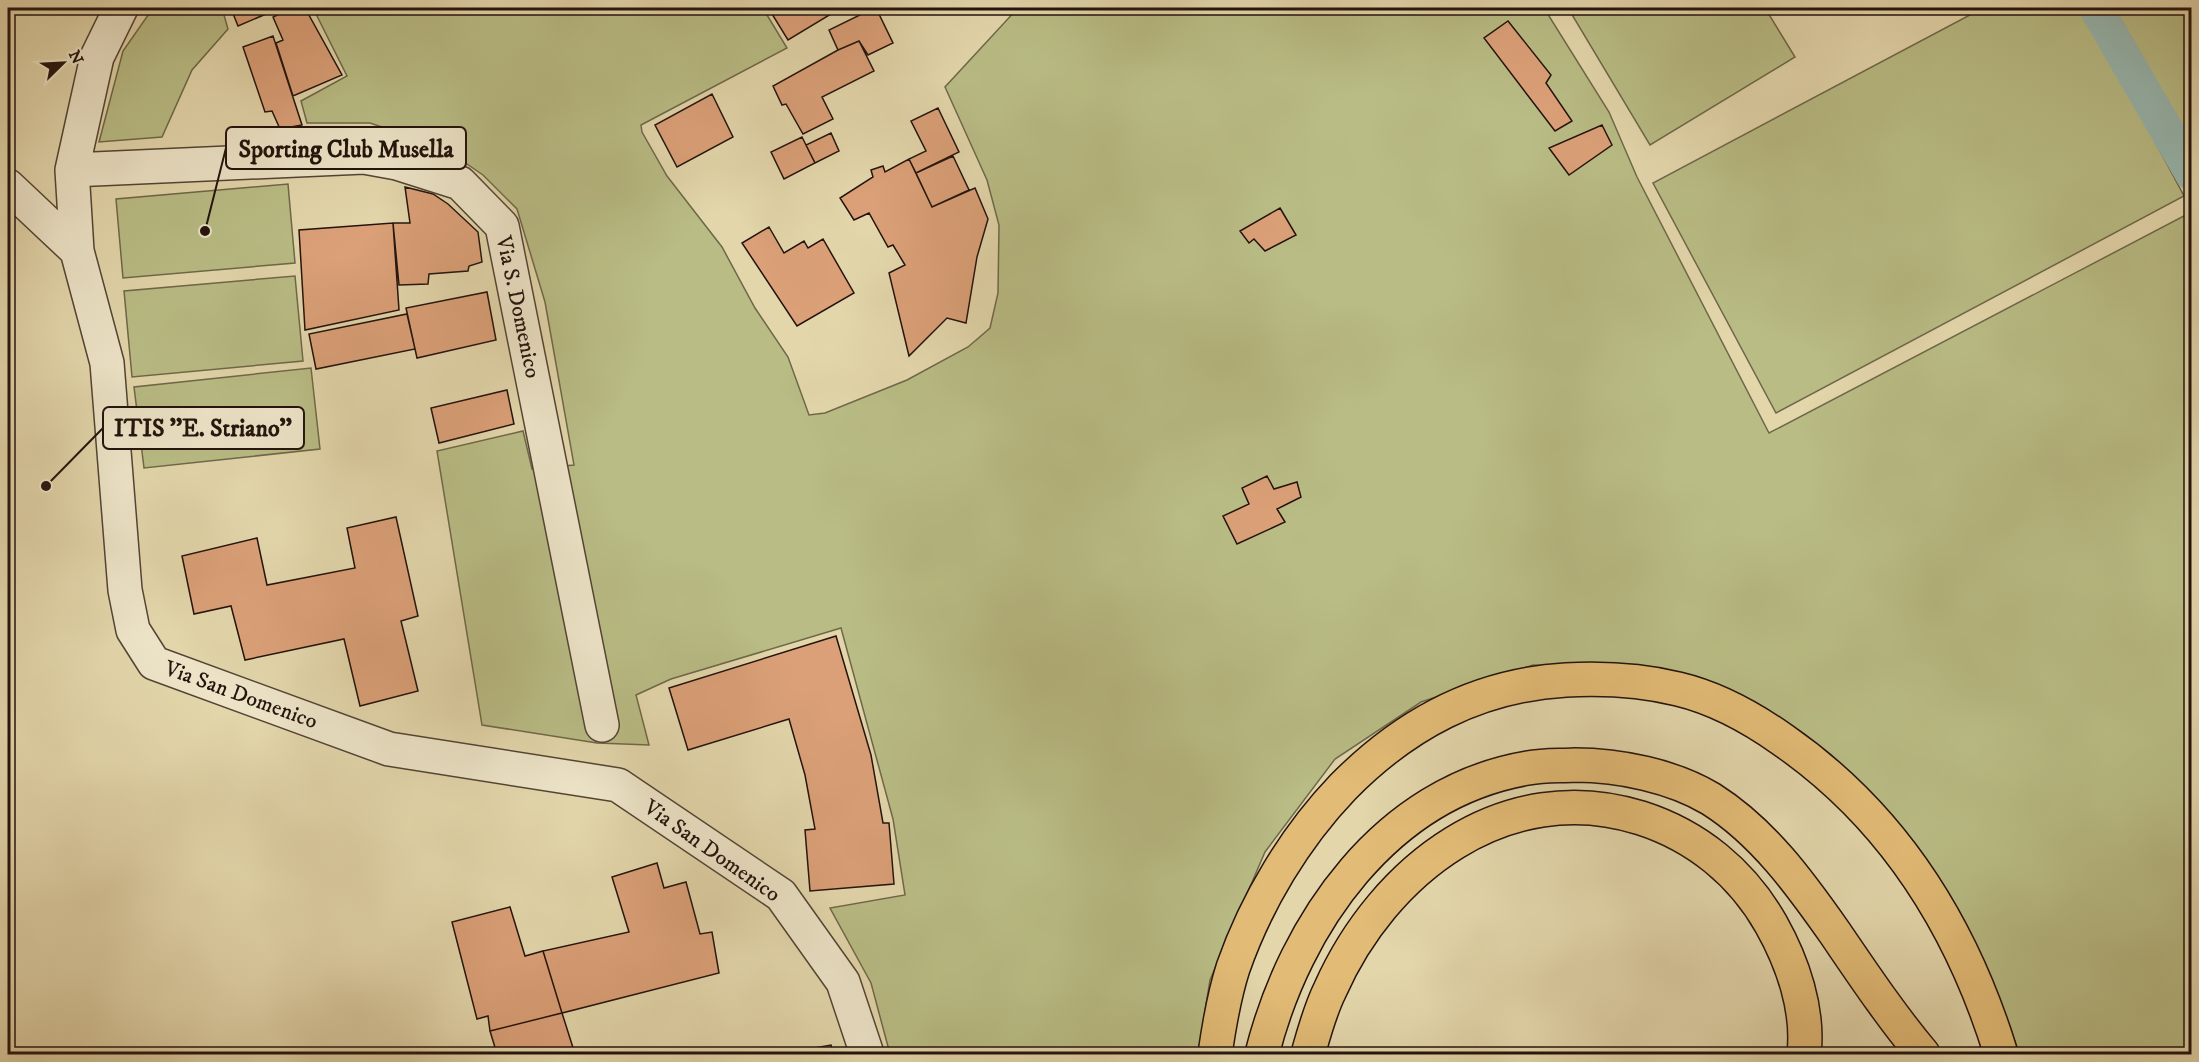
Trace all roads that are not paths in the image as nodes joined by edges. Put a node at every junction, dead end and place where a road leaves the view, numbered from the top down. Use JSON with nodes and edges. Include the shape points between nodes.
{"nodes":[{"id":1,"x":121,"y":8,"type":"edge"},
{"id":2,"x":72,"y":170,"type":"junction"},
{"id":3,"x":8,"y":186,"type":"edge"},
{"id":4,"x":78,"y":251,"type":"junction"},
{"id":5,"x":602,"y":725,"type":"dead end"},
{"id":6,"x":867,"y":1054,"type":"edge"},
{"id":7,"x":1215,"y":1054,"type":"edge"},
{"id":8,"x":1263,"y":1054,"type":"edge"},
{"id":9,"x":1308,"y":1054,"type":"edge"},
{"id":10,"x":1804,"y":1054,"type":"edge"},
{"id":11,"x":1923,"y":1054,"type":"edge"},
{"id":12,"x":2001,"y":1054,"type":"edge"}],
"edges":[{"from":1,"to":2,"type":"street","name":"Via San Domenico","via":[[97,57]]},
{"from":2,"to":4,"type":"street","name":"Via San Domenico"},
{"from":2,"to":5,"type":"street","name":"Via S. Domenico","via":[[364,157],[398,163],[460,183],[502,226]]},
{"from":3,"to":4,"type":"street"},
{"from":4,"to":6,"type":"street","name":"Via San Domenico","via":[[107,363],[127,600],[133,630],[154,663],[389,749],[618,785],[781,895],[843,982]]},
{"from":7,"to":12,"type":"highway","via":[[1233,968],[1264,897],[1305,833],[1354,776],[1411,731],[1473,698],[1513,687],[1594,678],[1680,689],[1725,706],[1760,724],[1834,780],[1879,824],[1943,915],[1973,975]]},
{"from":8,"to":11,"type":"highway","via":[[1280,998],[1312,930],[1355,868],[1379,844],[1434,803],[1495,776],[1530,767],[1599,765],[1639,771],[1674,783],[1710,799],[1743,823],[1773,851],[1804,889]]},
{"from":9,"to":10,"type":"highway","via":[[1330,990],[1350,951],[1396,888],[1461,838],[1487,825],[1553,807],[1622,812],[1656,823],[1713,855],[1741,881],[1781,942],[1794,977],[1803,1012]]}]}
